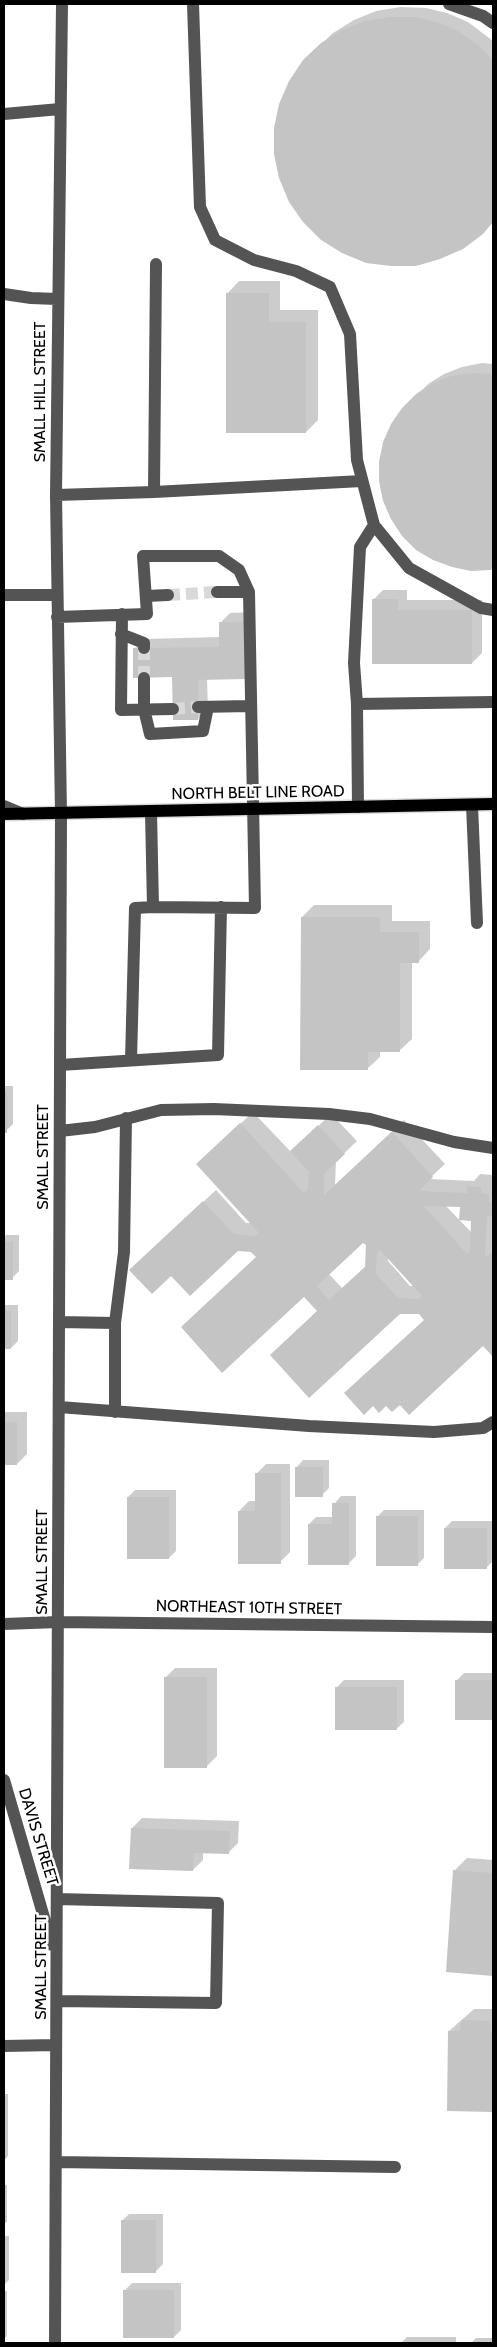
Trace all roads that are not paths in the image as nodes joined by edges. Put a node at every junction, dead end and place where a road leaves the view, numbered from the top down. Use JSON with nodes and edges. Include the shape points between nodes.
{"nodes":[{"id":1,"x":62,"y":4,"type":"edge"},
{"id":2,"x":193,"y":4,"type":"edge"},
{"id":3,"x":449,"y":4,"type":"edge"},
{"id":4,"x":486,"y":14,"type":"edge"},
{"id":5,"x":60,"y":109,"type":"junction"},
{"id":6,"x":4,"y":114,"type":"edge"},
{"id":7,"x":156,"y":264,"type":"dead end"},
{"id":8,"x":4,"y":294,"type":"edge"},
{"id":9,"x":57,"y":299,"type":"junction"},
{"id":10,"x":362,"y":481,"type":"junction"},
{"id":11,"x":154,"y":492,"type":"junction"},
{"id":12,"x":56,"y":496,"type":"junction"},
{"id":13,"x":374,"y":525,"type":"junction"},
{"id":14,"x":217,"y":592,"type":"tunnel mouth"},
{"id":15,"x":248,"y":592,"type":"junction"},
{"id":16,"x":4,"y":594,"type":"edge"},
{"id":17,"x":57,"y":595,"type":"junction"},
{"id":18,"x":168,"y":595,"type":"tunnel mouth"},
{"id":19,"x":146,"y":596,"type":"junction"},
{"id":20,"x":493,"y":610,"type":"edge"},
{"id":21,"x":122,"y":614,"type":"junction"},
{"id":22,"x":57,"y":617,"type":"junction"},
{"id":23,"x":121,"y":634,"type":"junction"},
{"id":24,"x":144,"y":648,"type":"dead end"},
{"id":25,"x":144,"y":678,"type":"tunnel mouth"},
{"id":26,"x":493,"y":702,"type":"edge"},
{"id":27,"x":357,"y":704,"type":"junction"},
{"id":28,"x":249,"y":706,"type":"junction"},
{"id":29,"x":144,"y":709,"type":"junction"},
{"id":30,"x":173,"y":709,"type":"tunnel mouth"},
{"id":31,"x":61,"y":780,"type":"joint"},
{"id":32,"x":472,"y":804,"type":"junction"},
{"id":33,"x":493,"y":804,"type":"edge"},
{"id":34,"x":4,"y":806,"type":"edge"},
{"id":35,"x":358,"y":807,"type":"junction"},
{"id":36,"x":253,"y":810,"type":"junction"},
{"id":37,"x":151,"y":812,"type":"junction"},
{"id":38,"x":4,"y":814,"type":"edge"},
{"id":39,"x":23,"y":814,"type":"junction"},
{"id":40,"x":61,"y":814,"type":"junction"},
{"id":41,"x":4,"y":820,"type":"edge"},
{"id":42,"x":153,"y":907,"type":"junction"},
{"id":43,"x":221,"y":907,"type":"junction"},
{"id":44,"x":478,"y":923,"type":"dead end"},
{"id":45,"x":131,"y":1060,"type":"junction"},
{"id":46,"x":60,"y":1065,"type":"junction"},
{"id":47,"x":126,"y":1118,"type":"junction"},
{"id":48,"x":60,"y":1131,"type":"junction"},
{"id":49,"x":493,"y":1148,"type":"edge"},
{"id":50,"x":59,"y":1322,"type":"junction"},
{"id":51,"x":115,"y":1322,"type":"junction"},
{"id":52,"x":59,"y":1407,"type":"junction"},
{"id":53,"x":115,"y":1412,"type":"junction"},
{"id":54,"x":493,"y":1422,"type":"edge"},
{"id":55,"x":58,"y":1622,"type":"junction"},
{"id":56,"x":4,"y":1624,"type":"edge"},
{"id":57,"x":493,"y":1627,"type":"edge"},
{"id":58,"x":4,"y":1780,"type":"edge"},
{"id":59,"x":57,"y":1899,"type":"junction"},
{"id":60,"x":57,"y":1962,"type":"junction"},
{"id":61,"x":57,"y":2001,"type":"junction"},
{"id":62,"x":56,"y":2045,"type":"junction"},
{"id":63,"x":4,"y":2046,"type":"edge"},
{"id":64,"x":56,"y":2162,"type":"junction"},
{"id":65,"x":395,"y":2166,"type":"dead end"},
{"id":66,"x":55,"y":2343,"type":"edge"}],
"edges":[{"from":1,"to":5,"type":"street","name":"SMALL HILL STREET"},
{"from":2,"to":10,"type":"street","via":[[200,207],[215,240],[254,260],[296,271],[330,287],[350,334],[356,460]]},
{"from":3,"to":4,"type":"street"},
{"from":5,"to":6,"type":"street"},
{"from":5,"to":9,"type":"street","name":"SMALL HILL STREET"},
{"from":7,"to":11,"type":"street"},
{"from":8,"to":9,"type":"street"},
{"from":9,"to":12,"type":"street","name":"SMALL HILL STREET"},
{"from":10,"to":11,"type":"street"},
{"from":10,"to":13,"type":"street"},
{"from":11,"to":12,"type":"street"},
{"from":12,"to":17,"type":"street","name":"SMALL HILL STREET"},
{"from":13,"to":20,"type":"street","via":[[409,568],[481,608]]},
{"from":13,"to":27,"type":"street","via":[[360,547],[354,663]]},
{"from":14,"to":15,"type":"street"},
{"from":15,"to":19,"type":"street","via":[[238,570],[219,556],[144,556]]},
{"from":15,"to":28,"type":"street"},
{"from":16,"to":17,"type":"street"},
{"from":17,"to":22,"type":"street","name":"SMALL HILL STREET"},
{"from":18,"to":19,"type":"street"},
{"from":19,"to":21,"type":"street","via":[[147,614]]},
{"from":21,"to":22,"type":"street"},
{"from":21,"to":23,"type":"street"},
{"from":22,"to":31,"type":"street","name":"SMALL HILL STREET"},
{"from":23,"to":24,"type":"street","via":[[144,643]]},
{"from":23,"to":29,"type":"street","via":[[121,710]]},
{"from":25,"to":29,"type":"street"},
{"from":26,"to":27,"type":"street"},
{"from":27,"to":35,"type":"street"},
{"from":28,"to":29,"type":"street","via":[[203,707],[203,731],[150,734]]},
{"from":28,"to":36,"type":"street"},
{"from":29,"to":30,"type":"street"},
{"from":31,"to":40,"type":"street","name":"SMALL STREET"},
{"from":32,"to":33,"type":"main road","name":"NORTH BELT LINE ROAD"},
{"from":32,"to":35,"type":"main road","name":"NORTH BELT LINE ROAD"},
{"from":32,"to":44,"type":"street"},
{"from":34,"to":39,"type":"street","name":"NORTH BELT LINE ROAD"},
{"from":35,"to":36,"type":"main road","name":"NORTH BELT LINE ROAD"},
{"from":36,"to":37,"type":"main road","name":"NORTH BELT LINE ROAD"},
{"from":36,"to":43,"type":"street","via":[[255,908]]},
{"from":37,"to":40,"type":"main road","name":"NORTH BELT LINE ROAD"},
{"from":37,"to":42,"type":"street"},
{"from":38,"to":39,"type":"main road","name":"NORTH BELT LINE ROAD"},
{"from":39,"to":40,"type":"main road","name":"NORTH BELT LINE ROAD"},
{"from":39,"to":41,"type":"street"},
{"from":40,"to":46,"type":"street","name":"SMALL STREET"},
{"from":42,"to":43,"type":"street"},
{"from":42,"to":45,"type":"street","via":[[135,908]]},
{"from":43,"to":45,"type":"street","via":[[218,1055]]},
{"from":45,"to":46,"type":"street"},
{"from":46,"to":48,"type":"street","name":"SMALL STREET"},
{"from":47,"to":48,"type":"street","via":[[95,1127]]},
{"from":47,"to":49,"type":"street","via":[[161,1110],[329,1114],[370,1119],[454,1142]]},
{"from":47,"to":51,"type":"street","via":[[124,1252]]},
{"from":48,"to":50,"type":"street","name":"SMALL STREET"},
{"from":50,"to":51,"type":"street"},
{"from":50,"to":52,"type":"street","name":"SMALL STREET"},
{"from":51,"to":53,"type":"street"},
{"from":52,"to":53,"type":"street"},
{"from":52,"to":55,"type":"street","name":"SMALL STREET"},
{"from":53,"to":54,"type":"street","via":[[434,1432],[483,1428]]},
{"from":55,"to":56,"type":"street","name":"NORTHEAST 10TH STREET"},
{"from":55,"to":57,"type":"street","name":"NORTHEAST 10TH STREET"},
{"from":55,"to":59,"type":"street","name":"SMALL STREET"},
{"from":58,"to":60,"type":"street","name":"DAVIS STREET"},
{"from":59,"to":60,"type":"street","name":"SMALL STREET"},
{"from":59,"to":61,"type":"street","via":[[218,1903],[216,2003]]},
{"from":60,"to":61,"type":"street","name":"SMALL STREET"},
{"from":61,"to":62,"type":"street","name":"SMALL STREET"},
{"from":62,"to":63,"type":"street"},
{"from":62,"to":64,"type":"street","name":"SMALL STREET"},
{"from":64,"to":65,"type":"street"},
{"from":64,"to":66,"type":"street","name":"SMALL STREET"}]}
